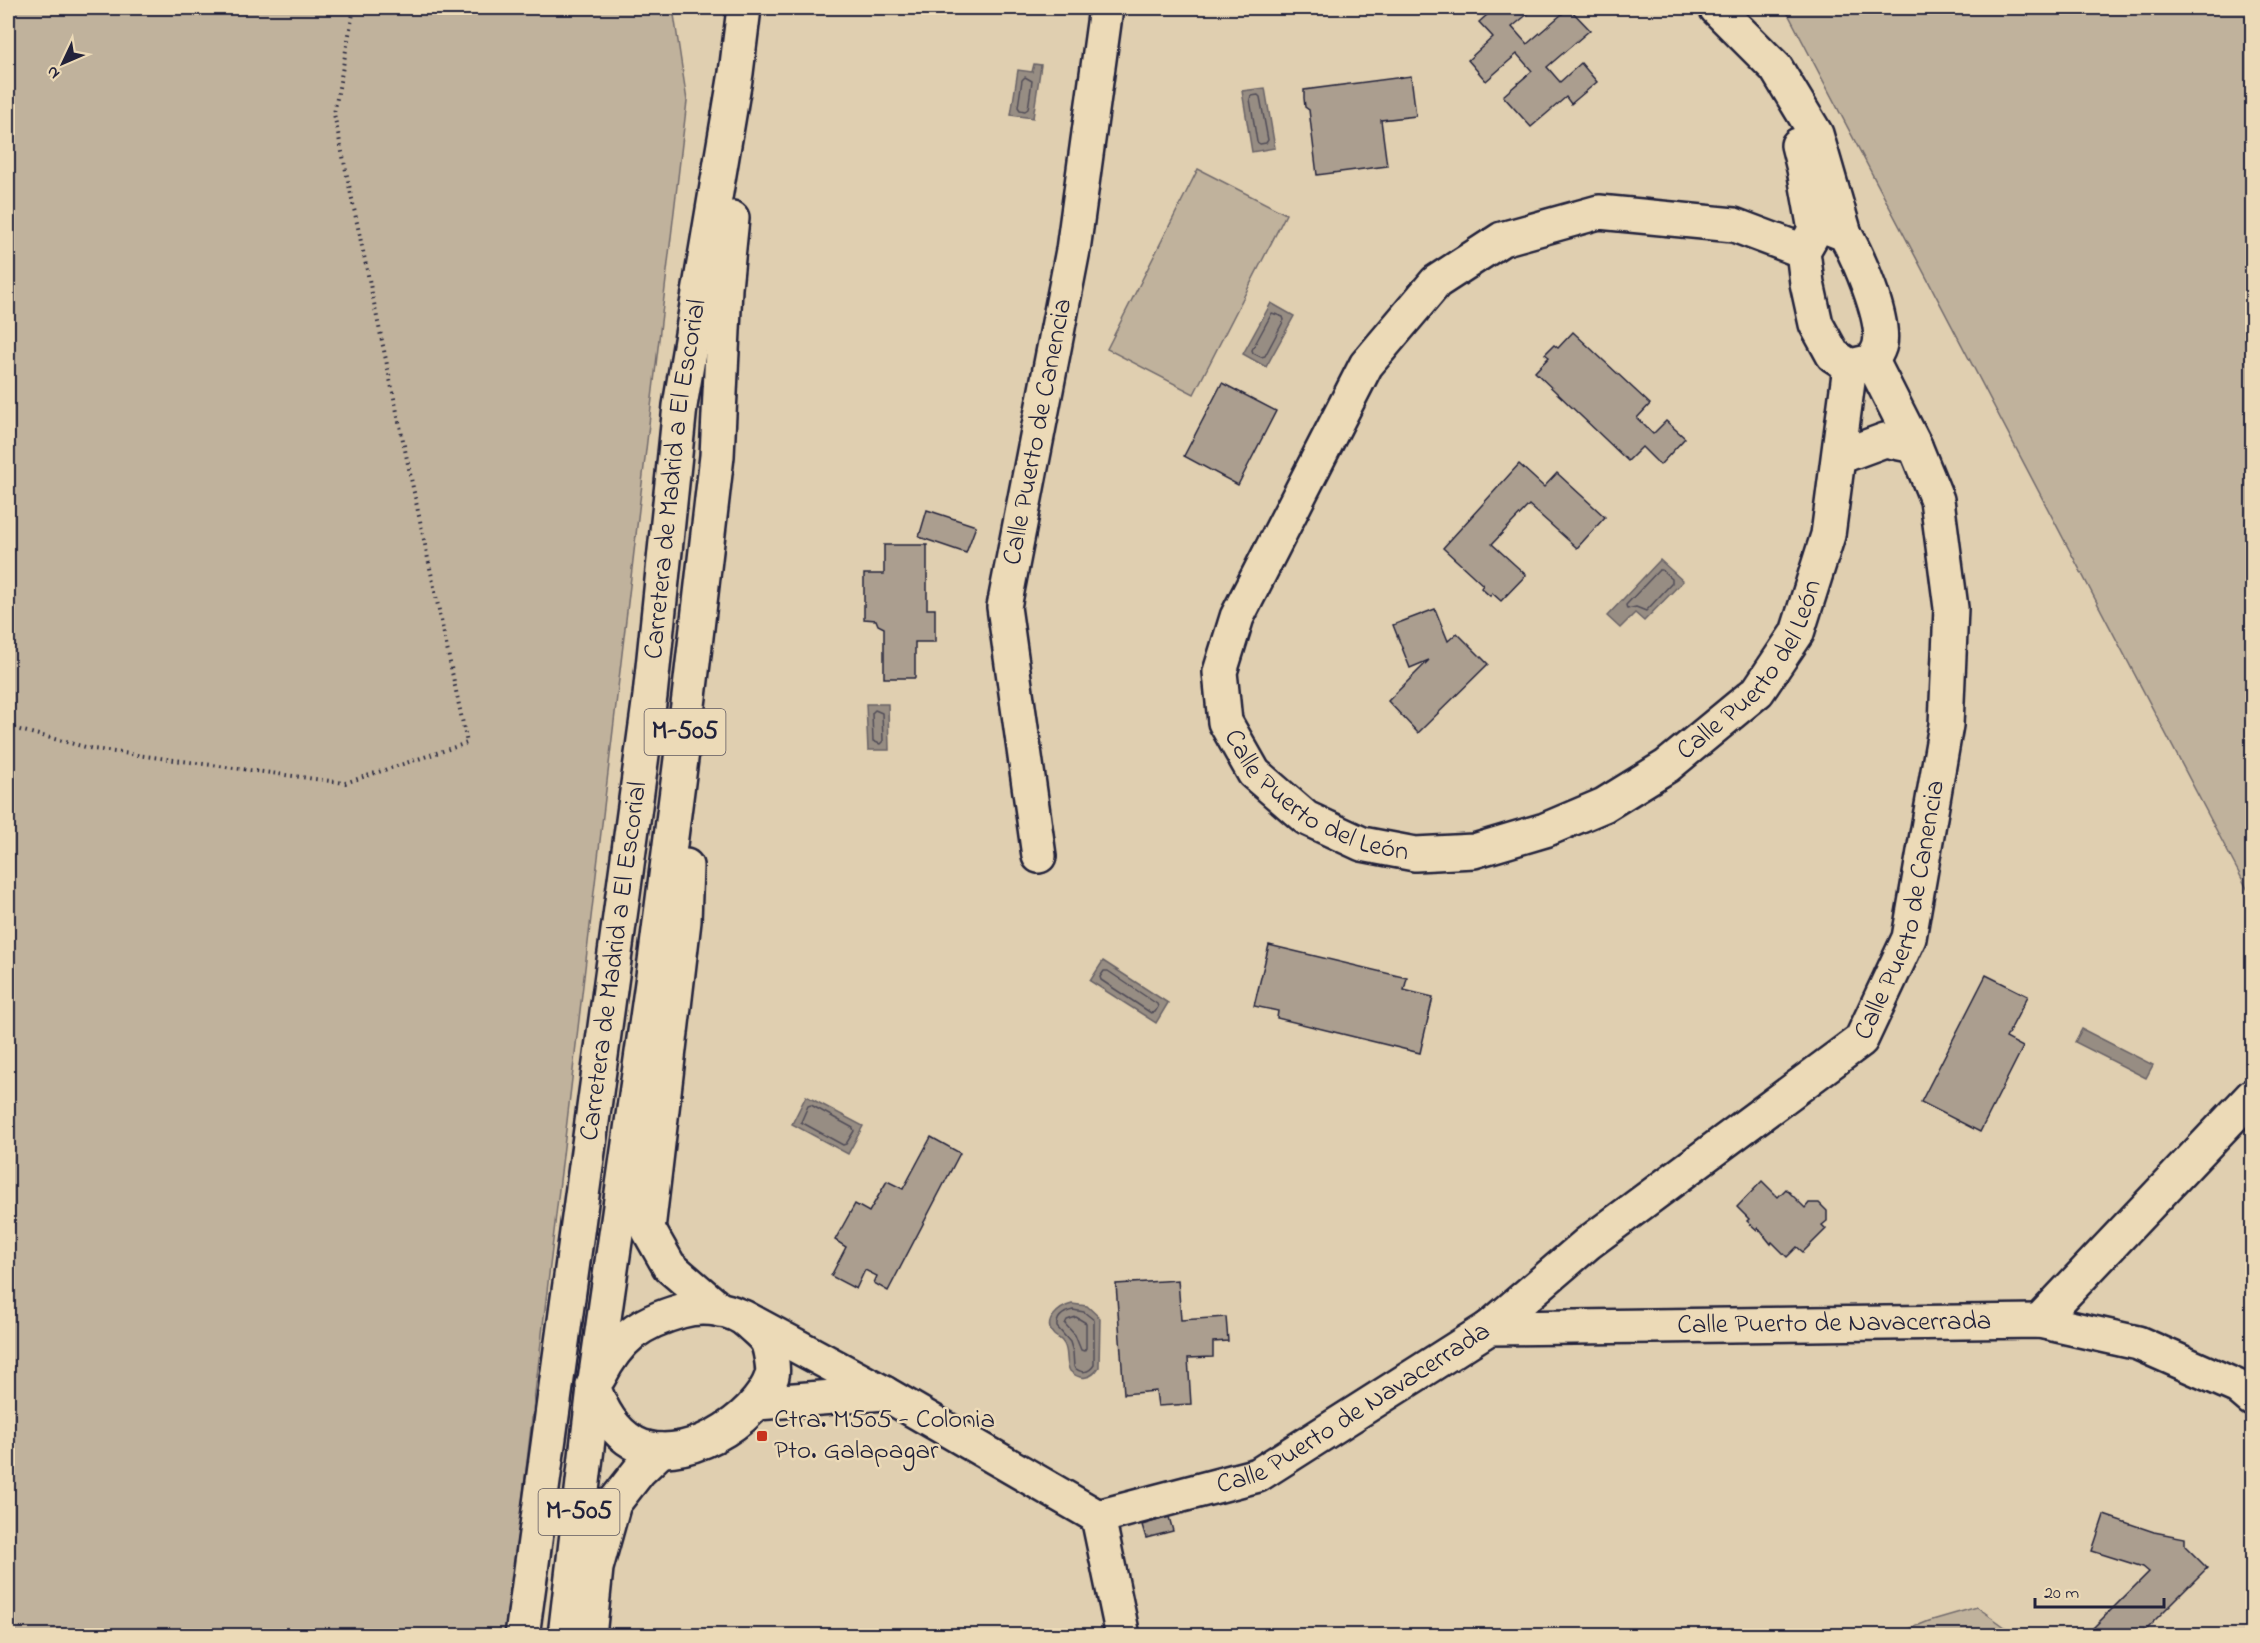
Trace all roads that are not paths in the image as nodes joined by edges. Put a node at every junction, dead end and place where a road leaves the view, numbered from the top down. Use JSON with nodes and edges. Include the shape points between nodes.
{"nodes":[{"id":1,"x":744,"y":8,"type":"edge"},
{"id":2,"x":1106,"y":8,"type":"edge"},
{"id":3,"x":1716,"y":8,"type":"edge"},
{"id":4,"x":736,"y":73,"type":"junction"},
{"id":5,"x":1821,"y":238,"type":"junction"},
{"id":6,"x":1861,"y":364,"type":"junction"},
{"id":7,"x":1915,"y":446,"type":"junction"},
{"id":8,"x":1839,"y":457,"type":"junction"},
{"id":9,"x":650,"y":696,"type":"junction"},
{"id":10,"x":689,"y":698,"type":"junction"},
{"id":11,"x":1039,"y":856,"type":"dead end"},
{"id":12,"x":2253,"y":1096,"type":"edge"},
{"id":13,"x":732,"y":1313,"type":"junction"},
{"id":14,"x":2038,"y":1321,"type":"junction"},
{"id":15,"x":1489,"y":1328,"type":"junction"},
{"id":16,"x":594,"y":1388,"type":"junction"},
{"id":17,"x":884,"y":1393,"type":"junction"},
{"id":18,"x":2253,"y":1399,"type":"edge"},
{"id":19,"x":757,"y":1403,"type":"junction"},
{"id":20,"x":661,"y":1450,"type":"junction"},
{"id":21,"x":1098,"y":1517,"type":"junction"},
{"id":22,"x":522,"y":1635,"type":"edge"},
{"id":23,"x":543,"y":1635,"type":"edge"},
{"id":24,"x":565,"y":1635,"type":"edge"},
{"id":25,"x":589,"y":1635,"type":"edge"},
{"id":26,"x":1123,"y":1635,"type":"edge"}],
"edges":[{"from":1,"to":4,"type":"main road","name":"Carretera de Madrid a El Escorial","number":"M-505"},
{"from":2,"to":11,"type":"main road","name":"Calle Puerto de Canencia","via":[[1073,249],[1004,607]]},
{"from":3,"to":5,"type":"main road","via":[[1776,68],[1816,134]]},
{"from":4,"to":9,"type":"main road","name":"Carretera de Madrid a El Escorial","number":"M-505","via":[[680,406]]},
{"from":4,"to":10,"type":"main road","name":"Carretera de Madrid a El Escorial","number":"M-505","via":[[742,118],[726,288],[717,456]]},
{"from":5,"to":6,"type":"main road","via":[[1807,283],[1816,324],[1833,355]]},
{"from":5,"to":6,"type":"main road","name":"Calle Puerto del León","via":[[1856,254],[1879,322],[1880,344]]},
{"from":5,"to":8,"type":"main road","name":"Calle Puerto del León","via":[[1599,212],[1502,238],[1436,282],[1366,365],[1237,616],[1220,672],[1225,722],[1254,773],[1306,818],[1362,844],[1415,854],[1474,851],[1545,830],[1604,805],[1666,766],[1758,691],[1797,633],[1828,535]]},
{"from":6,"to":7,"type":"main road","name":"Calle Puerto de Canencia"},
{"from":6,"to":8,"type":"main road","name":"Calle Puerto del León"},
{"from":7,"to":8,"type":"main road","via":[[1885,440]]},
{"from":7,"to":15,"type":"main road","name":"Calle Puerto de Canencia","via":[[1937,500],[1951,608],[1946,724],[1909,938],[1861,1040],[1588,1243]]},
{"from":9,"to":16,"type":"main road","via":[[657,731],[648,837],[582,1350]]},
{"from":9,"to":22,"type":"main road","name":"Carretera de Madrid a El Escorial","number":"M-505"},
{"from":10,"to":13,"type":"main road","number":"M-505","via":[[684,921],[648,1229],[669,1266]]},
{"from":10,"to":16,"type":"main road","name":"Carretera de Madrid a El Escorial","number":"M-505"},
{"from":12,"to":14,"type":"main road"},
{"from":13,"to":16,"type":"main road","via":[[692,1308],[659,1317],[627,1336],[609,1358]]},
{"from":13,"to":17,"type":"main road"},
{"from":13,"to":19,"type":"main road","via":[[767,1341],[773,1374]]},
{"from":14,"to":15,"type":"main road","name":"Calle Puerto de Navacerrada"},
{"from":14,"to":18,"type":"main road","name":"Calle Puerto de Navacerrada","via":[[2138,1342],[2238,1387]]},
{"from":15,"to":21,"type":"main road","name":"Calle Puerto de Navacerrada","via":[[1258,1475]]},
{"from":16,"to":20,"type":"main road","via":[[609,1421],[634,1443]]},
{"from":16,"to":23,"type":"main road","via":[[571,1422]]},
{"from":16,"to":24,"type":"main road","name":"Carretera de Madrid a El Escorial","number":"M-505"},
{"from":17,"to":19,"type":"main road"},
{"from":17,"to":21,"type":"main road"},
{"from":19,"to":20,"type":"main road","via":[[729,1428],[691,1446]]},
{"from":20,"to":25,"type":"main road","via":[[614,1503],[596,1568]]},
{"from":21,"to":26,"type":"main road"}]}
